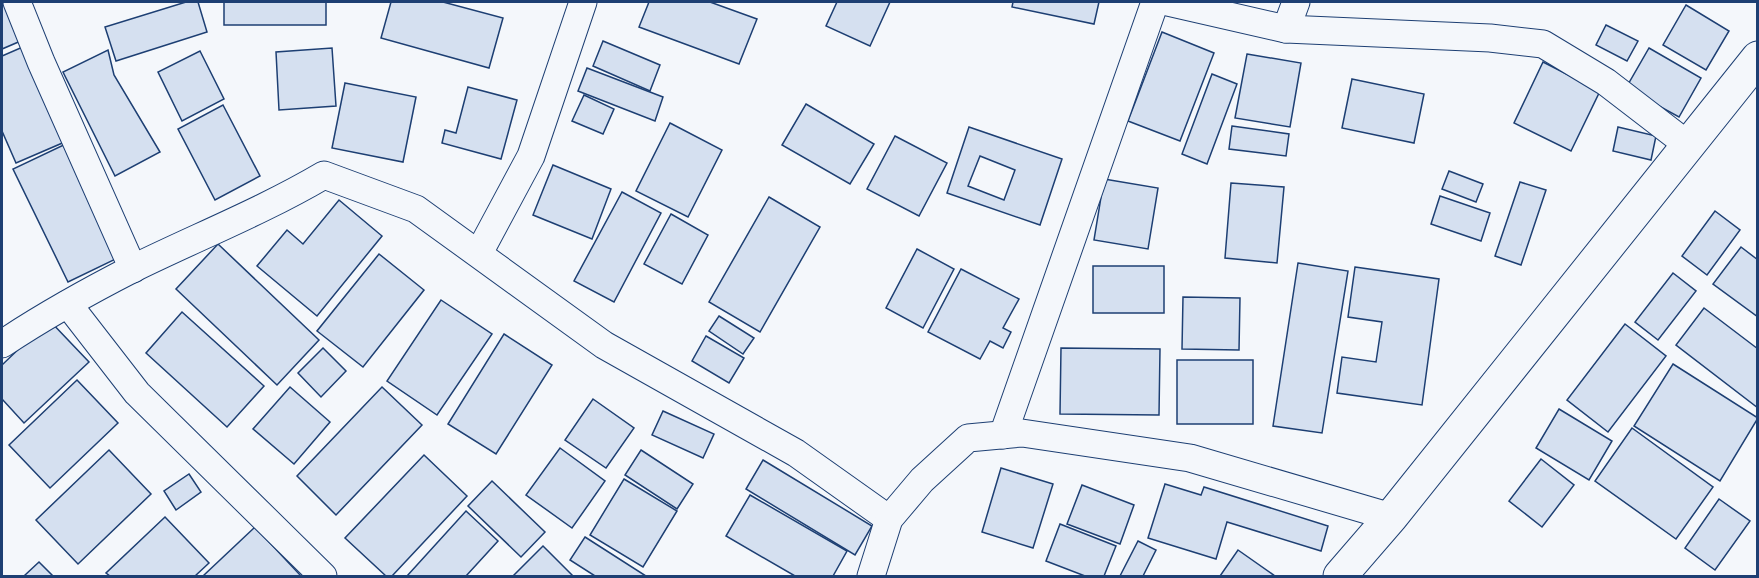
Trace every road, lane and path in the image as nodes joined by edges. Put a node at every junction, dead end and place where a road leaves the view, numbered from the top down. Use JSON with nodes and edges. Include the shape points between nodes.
{"nodes":[{"id":1,"x":17,"y":2,"type":"edge"},
{"id":2,"x":583,"y":2,"type":"edge"},
{"id":3,"x":1155,"y":2,"type":"edge"},
{"id":4,"x":1168,"y":2,"type":"edge"},
{"id":5,"x":1296,"y":2,"type":"edge"},
{"id":6,"x":1286,"y":30,"type":"junction"},
{"id":7,"x":1758,"y":58,"type":"edge"},
{"id":8,"x":1688,"y":145,"type":"junction"},
{"id":9,"x":479,"y":253,"type":"junction"},
{"id":10,"x":133,"y":269,"type":"junction"},
{"id":11,"x":68,"y":304,"type":"junction"},
{"id":12,"x":2,"y":344,"type":"edge"},
{"id":13,"x":1003,"y":435,"type":"junction"},
{"id":14,"x":1391,"y":517,"type":"junction"},
{"id":15,"x":889,"y":519,"type":"junction"},
{"id":16,"x":323,"y":576,"type":"edge"},
{"id":17,"x":871,"y":576,"type":"edge"},
{"id":18,"x":1341,"y":576,"type":"edge"}],
"edges":[{"from":1,"to":10,"type":"street"},
{"from":2,"to":9,"type":"street","via":[[531,156]]},
{"from":3,"to":13,"type":"street"},
{"from":4,"to":6,"type":"street"},
{"from":5,"to":6,"type":"street"},
{"from":6,"to":8,"type":"street","via":[[1490,38],[1543,44],[1606,82]]},
{"from":7,"to":8,"type":"street"},
{"from":8,"to":14,"type":"street"},
{"from":9,"to":10,"type":"street","via":[[416,209],[324,175]]},
{"from":9,"to":15,"type":"street","via":[[604,345],[796,453]]},
{"from":10,"to":11,"type":"street"},
{"from":11,"to":12,"type":"street"},
{"from":11,"to":16,"type":"street","via":[[137,393]]},
{"from":13,"to":14,"type":"street","via":[[1022,433],[1190,459]]},
{"from":13,"to":15,"type":"street","via":[[968,438],[922,480]]},
{"from":14,"to":18,"type":"street"},
{"from":15,"to":17,"type":"street"}]}
